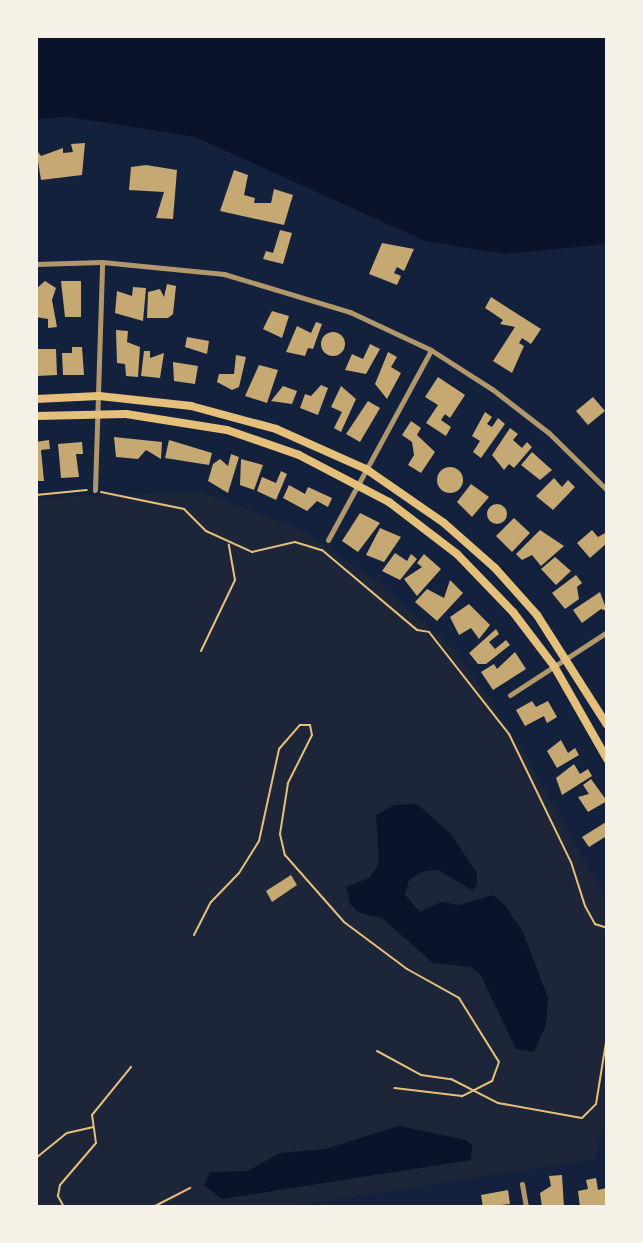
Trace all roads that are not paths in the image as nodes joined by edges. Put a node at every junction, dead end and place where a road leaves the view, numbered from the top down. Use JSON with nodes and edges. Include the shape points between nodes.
{"nodes":[{"id":1,"x":102,"y":262,"type":"junction"},
{"id":2,"x":36,"y":264,"type":"edge"},
{"id":3,"x":431,"y":350,"type":"junction"},
{"id":4,"x":99,"y":396,"type":"junction"},
{"id":5,"x":36,"y":399,"type":"edge"},
{"id":6,"x":99,"y":413,"type":"junction"},
{"id":7,"x":36,"y":416,"type":"edge"},
{"id":8,"x":366,"y":469,"type":"junction"},
{"id":9,"x":358,"y":484,"type":"junction"},
{"id":10,"x":95,"y":490,"type":"road end"},
{"id":11,"x":607,"y":490,"type":"edge"},
{"id":12,"x":328,"y":540,"type":"dead end"},
{"id":13,"x":607,"y":632,"type":"edge"},
{"id":14,"x":566,"y":658,"type":"junction"},
{"id":15,"x":554,"y":666,"type":"junction"},
{"id":16,"x":510,"y":695,"type":"dead end"},
{"id":17,"x":607,"y":725,"type":"edge"},
{"id":18,"x":607,"y":759,"type":"edge"},
{"id":19,"x":522,"y":1184,"type":"dead end"},
{"id":20,"x":526,"y":1207,"type":"edge"}],
"edges":[{"from":1,"to":2,"type":"street"},
{"from":1,"to":3,"type":"street","via":[[224,274],[294,292]]},
{"from":1,"to":4,"type":"street"},
{"from":3,"to":8,"type":"street"},
{"from":3,"to":11,"type":"street","via":[[549,433]]},
{"from":4,"to":5,"type":"main road"},
{"from":4,"to":6,"type":"street"},
{"from":4,"to":8,"type":"main road","via":[[232,416],[303,439]]},
{"from":6,"to":7,"type":"main road"},
{"from":6,"to":9,"type":"main road","via":[[227,430],[299,455]]},
{"from":6,"to":10,"type":"street"},
{"from":8,"to":9,"type":"street"},
{"from":8,"to":14,"type":"main road","via":[[444,523],[495,568]]},
{"from":9,"to":12,"type":"street"},
{"from":9,"to":15,"type":"main road","via":[[457,554],[498,595]]},
{"from":13,"to":14,"type":"street"},
{"from":14,"to":15,"type":"street"},
{"from":14,"to":17,"type":"main road"},
{"from":15,"to":16,"type":"street"},
{"from":15,"to":18,"type":"main road"},
{"from":19,"to":20,"type":"street"}]}
